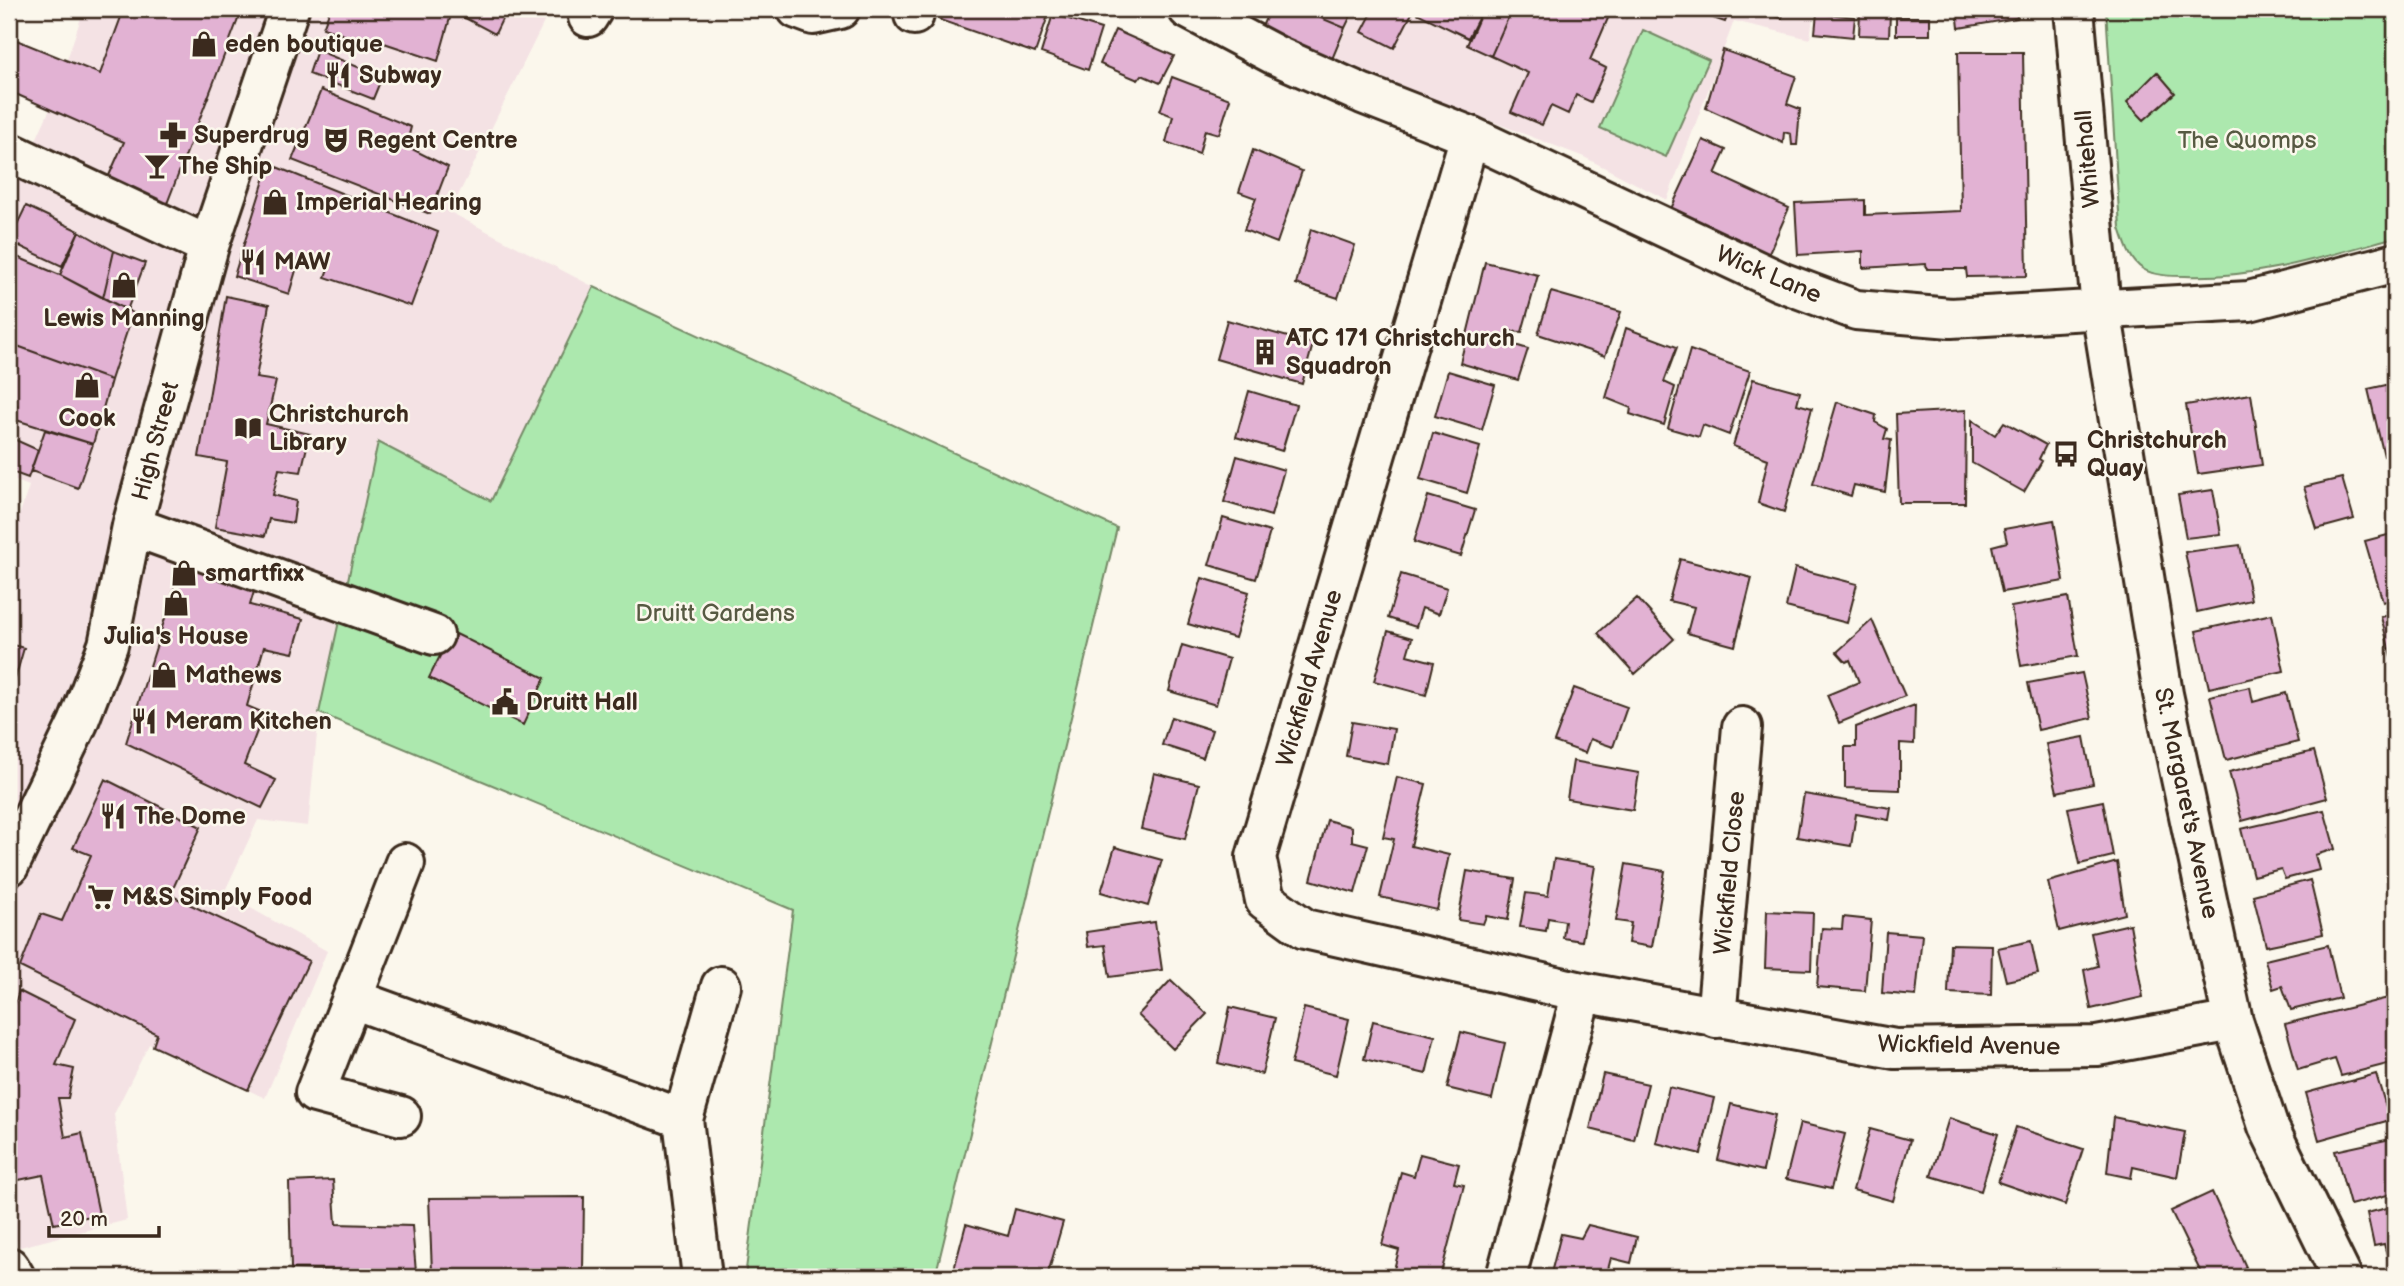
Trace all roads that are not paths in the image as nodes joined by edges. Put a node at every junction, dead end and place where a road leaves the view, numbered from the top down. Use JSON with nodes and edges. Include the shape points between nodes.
{"nodes":[{"id":1,"x":289,"y":9,"type":"edge"},
{"id":2,"x":797,"y":9,"type":"edge"},
{"id":3,"x":840,"y":9,"type":"edge"},
{"id":4,"x":1188,"y":9,"type":"edge"},
{"id":5,"x":2074,"y":9,"type":"edge"},
{"id":6,"x":1469,"y":136,"type":"junction"},
{"id":7,"x":9,"y":152,"type":"edge"},
{"id":8,"x":209,"y":246,"type":"junction"},
{"id":9,"x":2395,"y":263,"type":"edge"},
{"id":10,"x":2101,"y":309,"type":"junction"},
{"id":11,"x":132,"y":526,"type":"junction"},
{"id":12,"x":433,"y":635,"type":"dead end"},
{"id":13,"x":1742,"y":727,"type":"dead end"},
{"id":14,"x":405,"y":863,"type":"dead end"},
{"id":15,"x":9,"y":866,"type":"edge"},
{"id":16,"x":721,"y":986,"type":"dead end"},
{"id":17,"x":1582,"y":992,"type":"junction"},
{"id":18,"x":353,"y":999,"type":"junction"},
{"id":19,"x":1716,"y":1018,"type":"junction"},
{"id":20,"x":2233,"y":1021,"type":"junction"},
{"id":21,"x":401,"y":1116,"type":"dead end"},
{"id":22,"x":683,"y":1119,"type":"junction"},
{"id":23,"x":9,"y":1266,"type":"edge"},
{"id":24,"x":15,"y":1277,"type":"edge"},
{"id":25,"x":702,"y":1277,"type":"edge"},
{"id":26,"x":1506,"y":1277,"type":"edge"},
{"id":27,"x":2342,"y":1277,"type":"edge"}],
"edges":[{"from":1,"to":8,"type":"street","name":"High Street"},
{"from":2,"to":3,"type":"street","via":[[813,15]]},
{"from":4,"to":6,"type":"street","name":"Wick Lane","via":[[1275,55]]},
{"from":5,"to":10,"type":"street","name":"Whitehall"},
{"from":6,"to":10,"type":"street","name":"Wick Lane","via":[[1781,282],[1856,310],[1951,318]]},
{"from":6,"to":17,"type":"street","name":"Wickfield Avenue","via":[[1256,857],[1265,900],[1305,929]]},
{"from":7,"to":8,"type":"street"},
{"from":8,"to":11,"type":"street","name":"High Street"},
{"from":9,"to":10,"type":"street","name":"Wick Lane","via":[[2249,301]]},
{"from":10,"to":20,"type":"street","name":"St. Margaret's Avenue","via":[[2164,694]]},
{"from":11,"to":12,"type":"street"},
{"from":11,"to":15,"type":"street","name":"High Street","via":[[108,645],[78,723]]},
{"from":13,"to":19,"type":"street","name":"Wickfield Close"},
{"from":14,"to":18,"type":"street"},
{"from":16,"to":22,"type":"street"},
{"from":17,"to":19,"type":"street","name":"Wickfield Avenue"},
{"from":17,"to":26,"type":"street"},
{"from":18,"to":21,"type":"street","via":[[316,1093]]},
{"from":18,"to":22,"type":"street"},
{"from":19,"to":20,"type":"street","name":"Wickfield Avenue","via":[[1895,1049],[2097,1046]]},
{"from":20,"to":27,"type":"street","name":"St. Margaret's Avenue","via":[[2268,1126]]},
{"from":22,"to":25,"type":"street"},
{"from":23,"to":24,"type":"street"}]}
